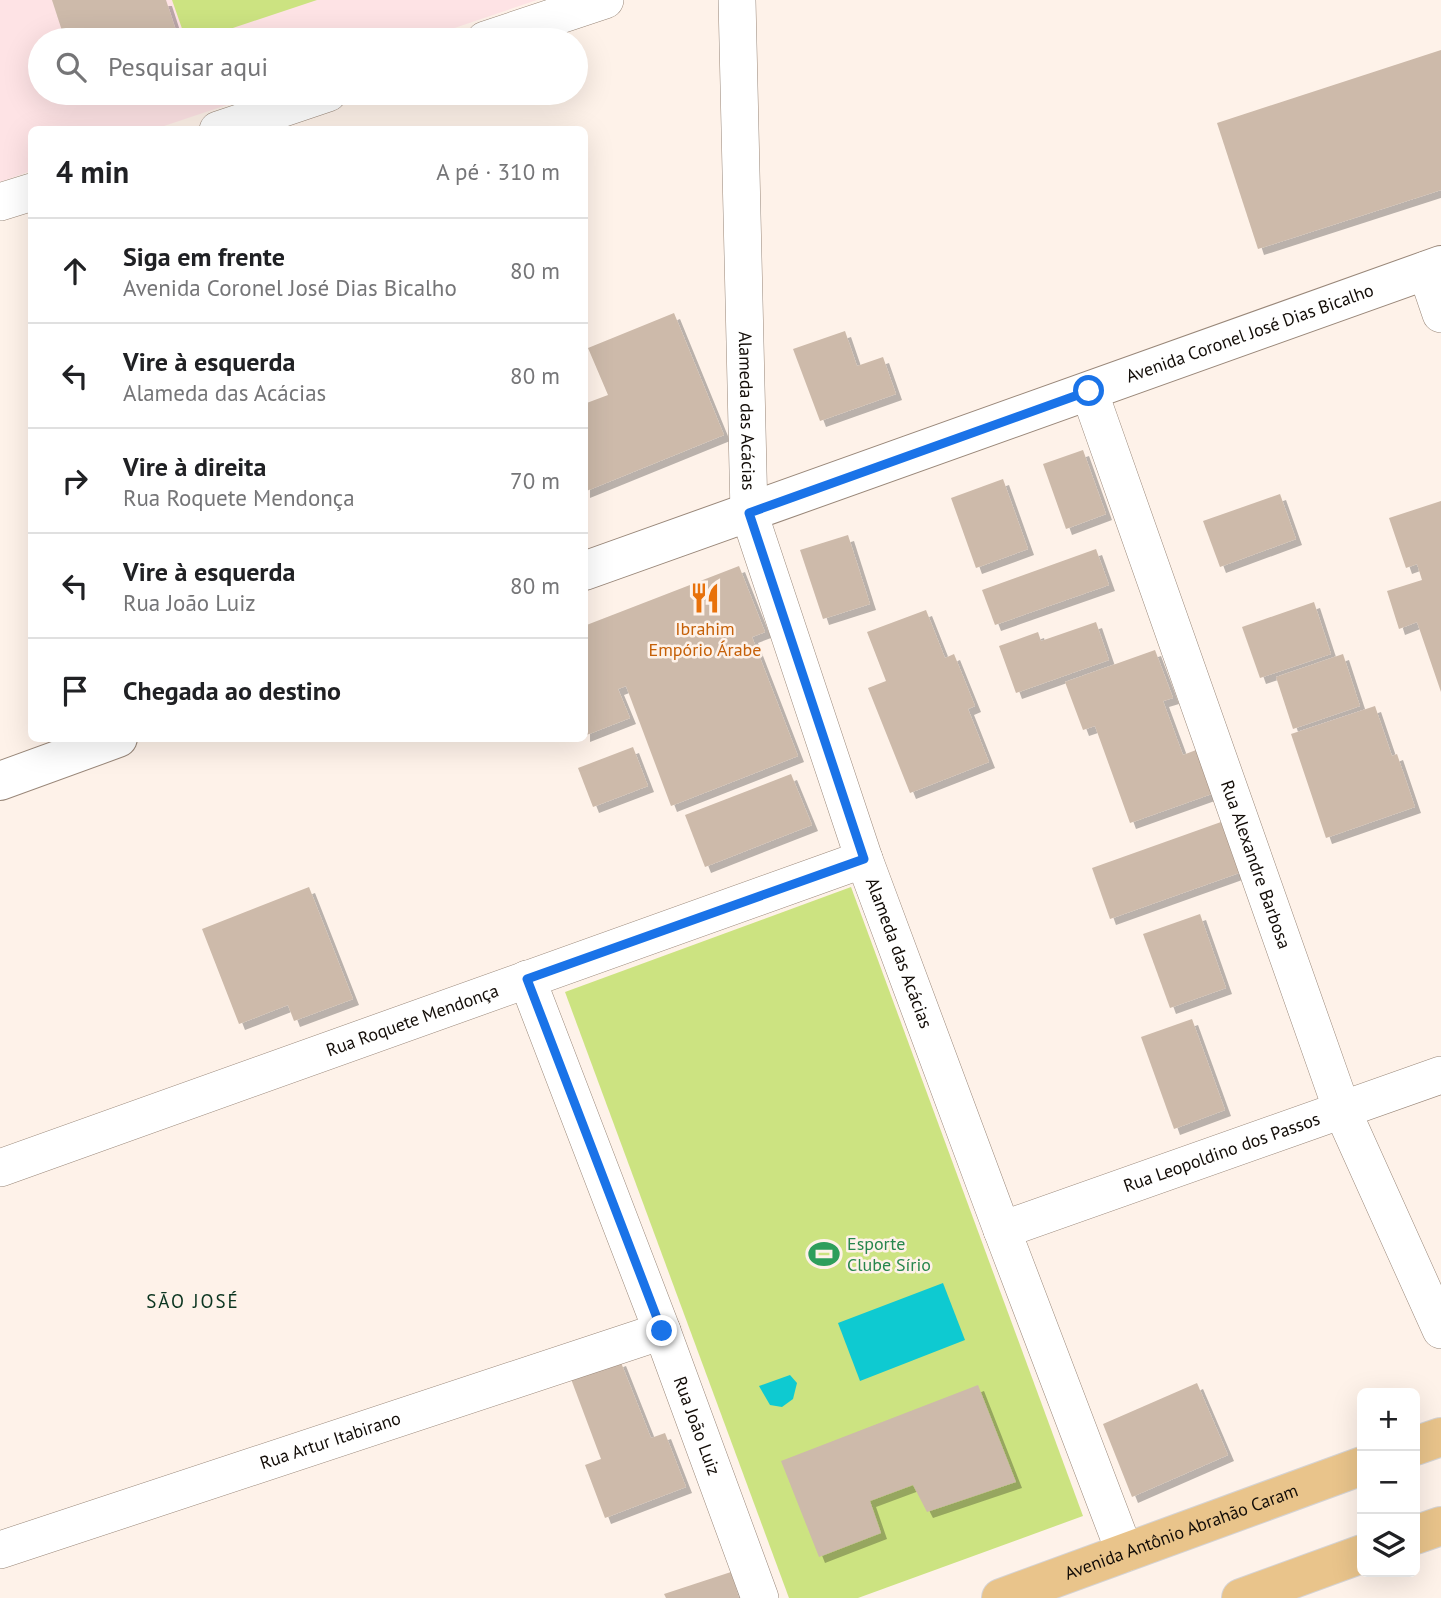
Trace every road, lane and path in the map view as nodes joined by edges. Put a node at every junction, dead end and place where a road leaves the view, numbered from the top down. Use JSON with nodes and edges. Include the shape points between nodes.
{"nodes":[{"id":1,"x":605,"y":0,"type":"edge"},
{"id":2,"x":737,"y":0,"type":"edge"},
{"id":3,"x":521,"y":28,"type":"edge"},
{"id":4,"x":292,"y":105,"type":"edge"},
{"id":5,"x":230,"y":126,"type":"edge"},
{"id":6,"x":28,"y":193,"type":"edge"},
{"id":7,"x":0,"y":202,"type":"edge"},
{"id":8,"x":1434,"y":268,"type":"edge"},
{"id":9,"x":1441,"y":314,"type":"edge"},
{"id":10,"x":1089,"y":391,"type":"junction"},
{"id":11,"x":749,"y":513,"type":"junction"},
{"id":12,"x":588,"y":571,"type":"edge"},
{"id":13,"x":107,"y":742,"type":"edge"},
{"id":14,"x":0,"y":781,"type":"edge"},
{"id":15,"x":864,"y":859,"type":"junction"},
{"id":16,"x":527,"y":979,"type":"junction"},
{"id":17,"x":1441,"y":1075,"type":"edge"},
{"id":18,"x":1342,"y":1110,"type":"junction"},
{"id":19,"x":0,"y":1168,"type":"edge"},
{"id":20,"x":1002,"y":1230,"type":"junction"},
{"id":21,"x":1441,"y":1330,"type":"edge"},
{"id":22,"x":662,"y":1331,"type":"junction"},
{"id":23,"x":1441,"y":1437,"type":"edge"},
{"id":24,"x":1420,"y":1445,"type":"edge"},
{"id":25,"x":1357,"y":1468,"type":"edge"},
{"id":26,"x":1441,"y":1526,"type":"edge"},
{"id":27,"x":1420,"y":1533,"type":"edge"},
{"id":28,"x":0,"y":1550,"type":"edge"},
{"id":29,"x":1125,"y":1553,"type":"junction"},
{"id":30,"x":1357,"y":1556,"type":"edge"},
{"id":31,"x":760,"y":1598,"type":"edge"},
{"id":32,"x":1001,"y":1598,"type":"edge"},
{"id":33,"x":1241,"y":1598,"type":"edge"}],
"edges":[{"from":1,"to":3,"type":"street"},
{"from":2,"to":11,"type":"street","name":"Alameda das Acácias"},
{"from":4,"to":5,"type":"street"},
{"from":6,"to":7,"type":"street"},
{"from":8,"to":9,"type":"street"},
{"from":8,"to":10,"type":"street","name":"Avenida Coronel José Dias Bicalho"},
{"from":10,"to":11,"type":"street","name":"Avenida Coronel José Dias Bicalho"},
{"from":10,"to":18,"type":"street","name":"Rua Alexandre Barbosa"},
{"from":11,"to":12,"type":"street","name":"Avenida Coronel José Dias Bicalho"},
{"from":11,"to":15,"type":"street","name":"Alameda das Acácias"},
{"from":13,"to":14,"type":"street"},
{"from":15,"to":16,"type":"street","name":"Rua Roquete Mendonça"},
{"from":15,"to":20,"type":"street","name":"Alameda das Acácias"},
{"from":16,"to":19,"type":"street","name":"Rua Roquete Mendonça"},
{"from":16,"to":22,"type":"street","name":"Rua João Luiz"},
{"from":17,"to":18,"type":"street","name":"Rua Leopoldino dos Passos"},
{"from":18,"to":20,"type":"street","name":"Rua Leopoldino dos Passos"},
{"from":18,"to":21,"type":"street","name":"Rua Alexandre Barbosa"},
{"from":20,"to":29,"type":"street","name":"Alameda das Acácias"},
{"from":22,"to":28,"type":"street","name":"Rua Artur Itabirano"},
{"from":22,"to":31,"type":"street","name":"Rua João Luiz"},
{"from":23,"to":24,"type":"main road"},
{"from":25,"to":29,"type":"main road","name":"Avenida Antônio Abrahão Caram"},
{"from":26,"to":27,"type":"main road"},
{"from":29,"to":32,"type":"main road","name":"Avenida Antônio Abrahão Caram"},
{"from":30,"to":33,"type":"main road"}]}
